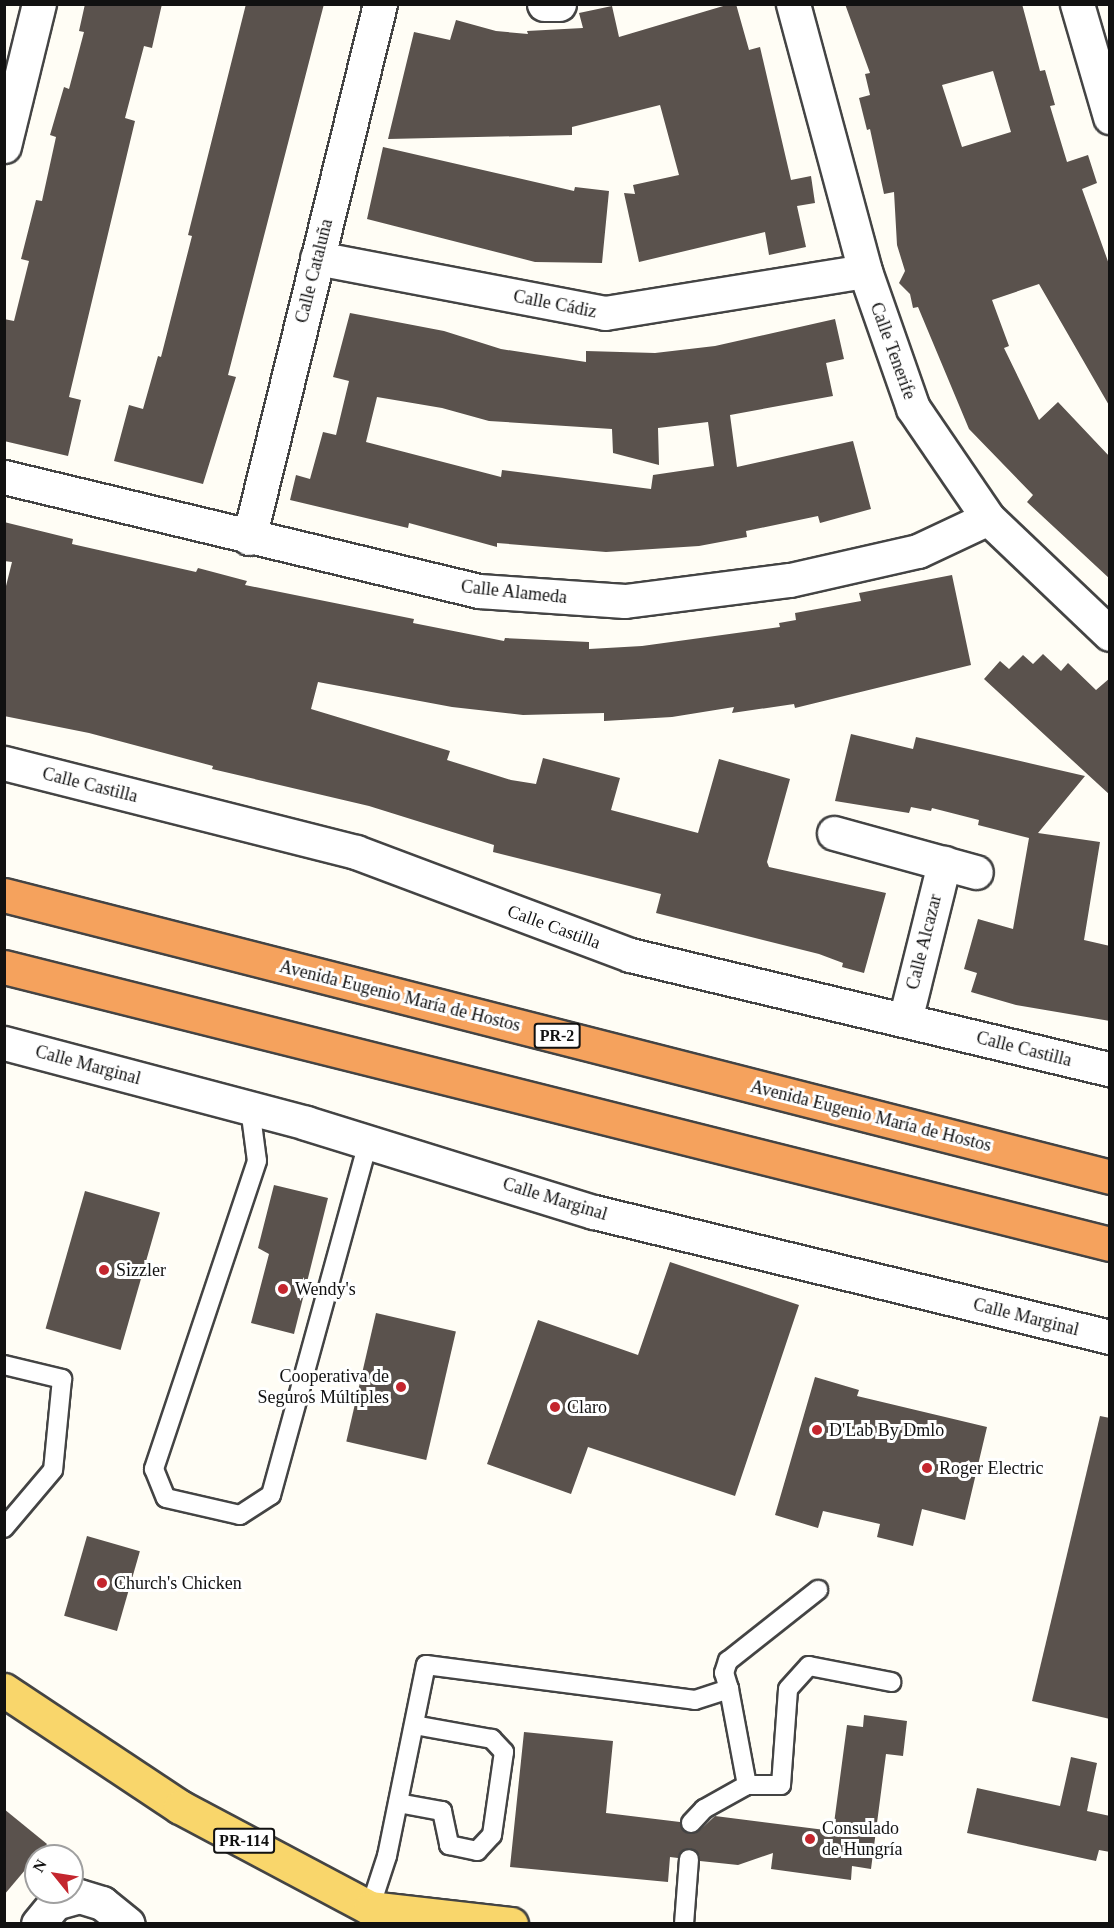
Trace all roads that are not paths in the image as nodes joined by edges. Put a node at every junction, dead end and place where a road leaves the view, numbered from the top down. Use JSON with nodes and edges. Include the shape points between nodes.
{"nodes":[{"id":1,"x":39,"y":4,"type":"edge"},
{"id":2,"x":380,"y":4,"type":"edge"},
{"id":3,"x":544,"y":4,"type":"edge"},
{"id":4,"x":559,"y":4,"type":"edge"},
{"id":5,"x":793,"y":4,"type":"edge"},
{"id":6,"x":1077,"y":4,"type":"edge"},
{"id":7,"x":1110,"y":117,"type":"edge"},
{"id":8,"x":4,"y":146,"type":"edge"},
{"id":9,"x":317,"y":258,"type":"junction"},
{"id":10,"x":865,"y":272,"type":"junction"},
{"id":11,"x":4,"y":477,"type":"edge"},
{"id":12,"x":988,"y":518,"type":"junction"},
{"id":13,"x":249,"y":538,"type":"junction"},
{"id":14,"x":1110,"y":634,"type":"edge"},
{"id":15,"x":4,"y":763,"type":"edge"},
{"id":16,"x":834,"y":833,"type":"dead end"},
{"id":17,"x":944,"y":863,"type":"junction"},
{"id":18,"x":976,"y":872,"type":"dead end"},
{"id":19,"x":4,"y":895,"type":"edge"},
{"id":20,"x":4,"y":967,"type":"edge"},
{"id":21,"x":905,"y":1020,"type":"junction"},
{"id":22,"x":4,"y":1043,"type":"edge"},
{"id":23,"x":1110,"y":1069,"type":"edge"},
{"id":24,"x":250,"y":1108,"type":"junction"},
{"id":25,"x":368,"y":1142,"type":"junction"},
{"id":26,"x":1110,"y":1178,"type":"edge"},
{"id":27,"x":1110,"y":1244,"type":"edge"},
{"id":28,"x":1110,"y":1337,"type":"edge"},
{"id":29,"x":4,"y":1365,"type":"edge"},
{"id":30,"x":4,"y":1528,"type":"edge"},
{"id":31,"x":818,"y":1590,"type":"dead end"},
{"id":32,"x":891,"y":1682,"type":"dead end"},
{"id":33,"x":729,"y":1689,"type":"junction"},
{"id":34,"x":4,"y":1690,"type":"edge"},
{"id":35,"x":414,"y":1725,"type":"junction"},
{"id":36,"x":747,"y":1785,"type":"junction"},
{"id":37,"x":398,"y":1803,"type":"junction"},
{"id":38,"x":691,"y":1823,"type":"dead end"},
{"id":39,"x":689,"y":1859,"type":"dead end"},
{"id":40,"x":367,"y":1916,"type":"edge"},
{"id":41,"x":38,"y":1923,"type":"edge"},
{"id":42,"x":128,"y":1923,"type":"edge"},
{"id":43,"x":511,"y":1923,"type":"edge"},
{"id":44,"x":684,"y":1923,"type":"edge"}],
"edges":[{"from":1,"to":8,"type":"street"},
{"from":2,"to":9,"type":"street","name":"Calle Cataluña"},
{"from":3,"to":4,"type":"street"},
{"from":5,"to":10,"type":"street","name":"Calle Tenerife"},
{"from":6,"to":7,"type":"street"},
{"from":9,"to":10,"type":"street","name":"Calle Cádiz","via":[[605,313]]},
{"from":9,"to":13,"type":"street","name":"Calle Cataluña"},
{"from":10,"to":12,"type":"street","name":"Calle Tenerife","via":[[914,408]]},
{"from":11,"to":13,"type":"street","name":"Calle Alameda"},
{"from":12,"to":13,"type":"street","name":"Calle Alameda","via":[[907,553],[790,580],[625,601],[479,591]]},
{"from":12,"to":14,"type":"street","name":"Calle Tenerife"},
{"from":15,"to":21,"type":"street","name":"Calle Castilla","via":[[356,852],[630,955]]},
{"from":16,"to":17,"type":"street"},
{"from":17,"to":18,"type":"street"},
{"from":17,"to":21,"type":"street","name":"Calle Alcazar"},
{"from":19,"to":26,"type":"highway","name":"Avenida Eugenio María de Hostos","number":"PR-2"},
{"from":20,"to":27,"type":"highway"},
{"from":21,"to":23,"type":"street","name":"Calle Castilla"},
{"from":22,"to":24,"type":"street","name":"Calle Marginal"},
{"from":24,"to":25,"type":"street","name":"Calle Marginal"},
{"from":24,"to":25,"type":"lane","via":[[257,1161],[154,1469],[166,1498],[240,1515],[272,1495]]},
{"from":25,"to":28,"type":"street","name":"Calle Marginal","via":[[594,1212]]},
{"from":29,"to":30,"type":"lane","via":[[62,1379],[53,1470]]},
{"from":31,"to":33,"type":"lane","via":[[728,1661],[724,1673]]},
{"from":32,"to":36,"type":"lane","via":[[809,1666],[788,1689],[781,1785]]},
{"from":33,"to":35,"type":"lane","via":[[695,1700],[426,1665]]},
{"from":33,"to":36,"type":"lane"},
{"from":34,"to":40,"type":"main road","number":"PR-114","via":[[180,1807]]},
{"from":35,"to":37,"type":"lane"},
{"from":35,"to":37,"type":"lane","via":[[492,1738],[504,1752],[492,1835],[477,1851],[449,1845],[442,1811]]},
{"from":36,"to":38,"type":"lane","via":[[704,1809]]},
{"from":37,"to":40,"type":"lane"},
{"from":39,"to":44,"type":"lane"},
{"from":40,"to":43,"type":"main road","number":"PR-114"},
{"from":41,"to":42,"type":"street","via":[[55,1903],[79,1896],[102,1903]]}]}
